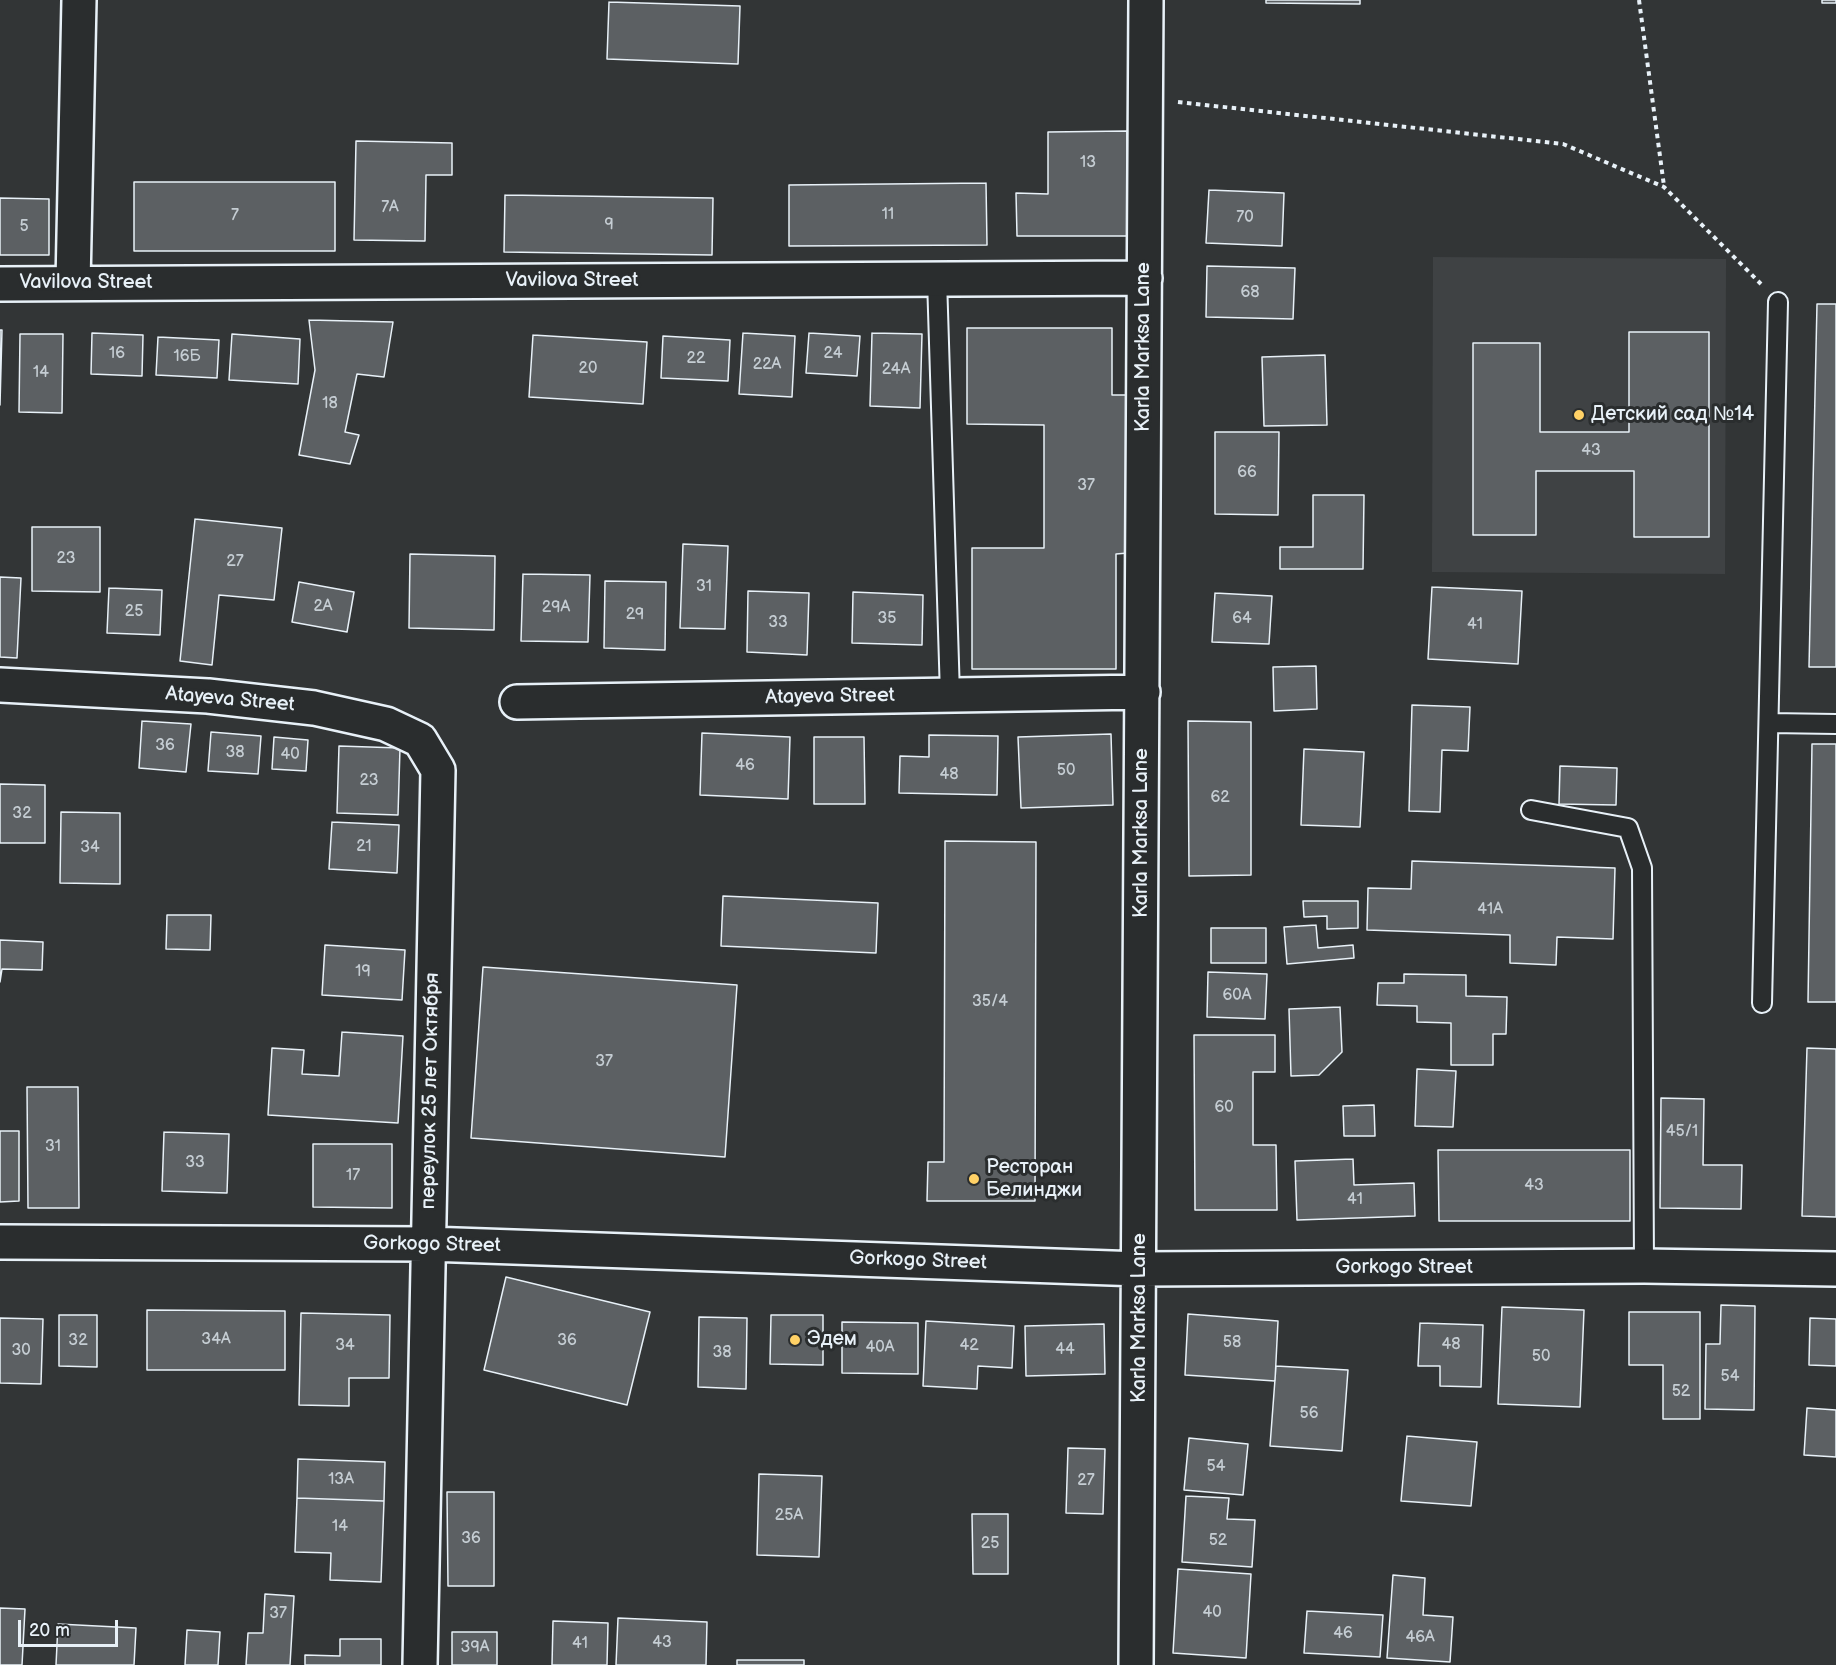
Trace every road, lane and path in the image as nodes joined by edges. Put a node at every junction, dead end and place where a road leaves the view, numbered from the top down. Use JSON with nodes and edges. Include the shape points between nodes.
{"nodes":[{"id":1,"x":79,"y":0,"type":"edge"},
{"id":2,"x":1146,"y":0,"type":"edge"},
{"id":3,"x":1639,"y":0,"type":"edge"},
{"id":4,"x":1146,"y":98,"type":"junction"},
{"id":5,"x":1664,"y":186,"type":"junction"},
{"id":6,"x":1145,"y":278,"type":"junction"},
{"id":7,"x":937,"y":279,"type":"junction"},
{"id":8,"x":73,"y":283,"type":"junction"},
{"id":9,"x":0,"y":284,"type":"edge"},
{"id":10,"x":1778,"y":302,"type":"joint"},
{"id":11,"x":0,"y":685,"type":"edge"},
{"id":12,"x":1143,"y":692,"type":"junction"},
{"id":13,"x":950,"y":695,"type":"junction"},
{"id":14,"x":517,"y":702,"type":"dead end"},
{"id":15,"x":1770,"y":723,"type":"junction"},
{"id":16,"x":1836,"y":724,"type":"edge"},
{"id":17,"x":438,"y":770,"type":"joint"},
{"id":18,"x":1531,"y":810,"type":"dead end"},
{"id":19,"x":1762,"y":1003,"type":"dead end"},
{"id":20,"x":0,"y":1242,"type":"edge"},
{"id":21,"x":428,"y":1244,"type":"junction"},
{"id":22,"x":1644,"y":1266,"type":"junction"},
{"id":23,"x":1140,"y":1269,"type":"junction"},
{"id":24,"x":1836,"y":1269,"type":"edge"},
{"id":25,"x":420,"y":1665,"type":"edge"},
{"id":26,"x":1136,"y":1665,"type":"edge"}],
"edges":[{"from":1,"to":8,"type":"street"},
{"from":2,"to":4,"type":"street","name":"Karla Marksa Lane"},
{"from":3,"to":5,"type":"path"},
{"from":4,"to":5,"type":"path","via":[[1563,144]]},
{"from":4,"to":6,"type":"street","name":"Karla Marksa Lane"},
{"from":5,"to":10,"type":"path"},
{"from":6,"to":7,"type":"street","name":"Vavilova Street"},
{"from":6,"to":12,"type":"street","name":"Karla Marksa Lane"},
{"from":7,"to":8,"type":"street","name":"Vavilova Street"},
{"from":7,"to":13,"type":"lane"},
{"from":8,"to":9,"type":"street","name":"Vavilova Street"},
{"from":10,"to":15,"type":"lane"},
{"from":11,"to":17,"type":"street","name":"Atayeva Street","via":[[208,696],[314,708],[386,724],[420,740]]},
{"from":12,"to":13,"type":"street","name":"Atayeva Street"},
{"from":12,"to":23,"type":"street","name":"Karla Marksa Lane"},
{"from":13,"to":14,"type":"street","name":"Atayeva Street"},
{"from":15,"to":16,"type":"lane"},
{"from":15,"to":19,"type":"lane"},
{"from":17,"to":21,"type":"street","name":"переулок 25 лет Октября"},
{"from":18,"to":22,"type":"lane","via":[[1628,828],[1642,867]]},
{"from":20,"to":21,"type":"street","name":"Gorkogo Street"},
{"from":21,"to":23,"type":"street","name":"Gorkogo Street"},
{"from":21,"to":25,"type":"street","name":"переулок 25 лет Октября"},
{"from":22,"to":23,"type":"street","name":"Gorkogo Street"},
{"from":22,"to":24,"type":"street","name":"Gorkogo Street"},
{"from":23,"to":26,"type":"street","name":"Karla Marksa Lane"}]}
